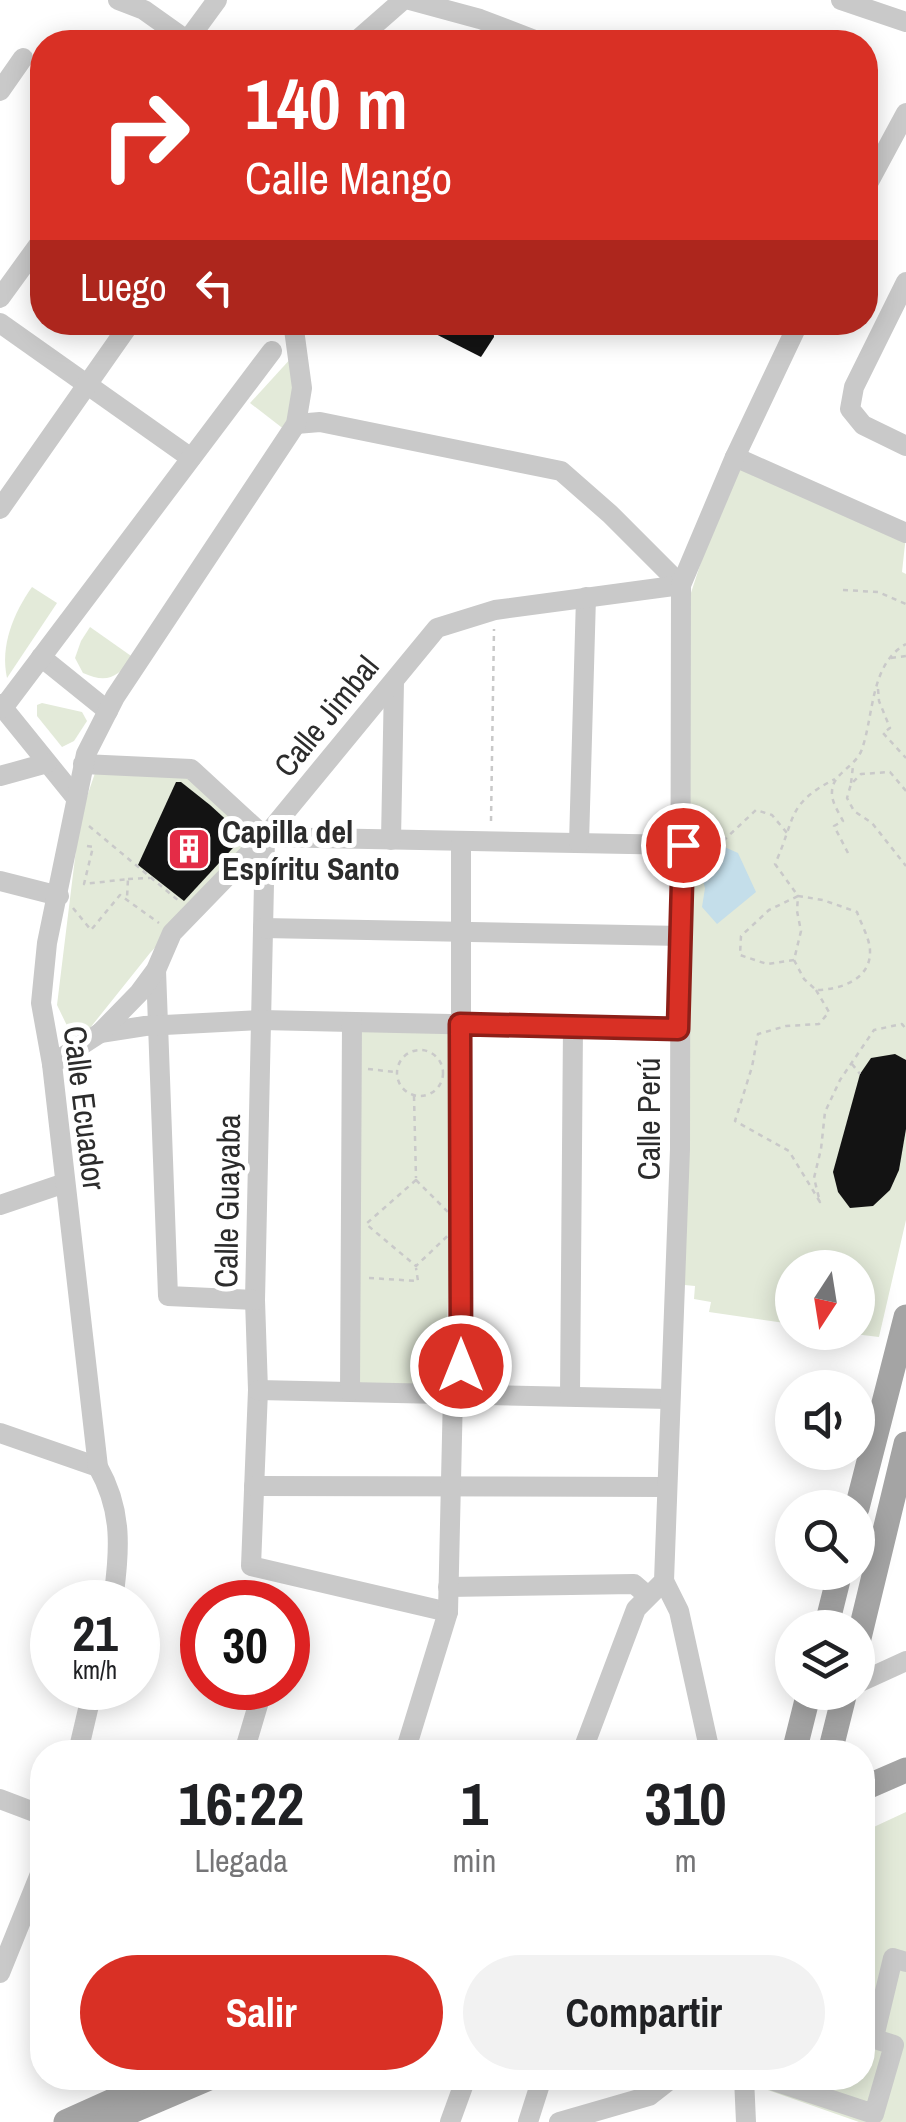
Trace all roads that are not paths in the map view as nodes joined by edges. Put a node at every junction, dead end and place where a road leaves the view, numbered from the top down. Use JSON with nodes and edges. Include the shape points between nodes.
{"nodes":[{"id":1,"x":118,"y":0,"type":"edge"},
{"id":2,"x":217,"y":0,"type":"edge"},
{"id":3,"x":407,"y":0,"type":"edge"},
{"id":4,"x":841,"y":0,"type":"edge"},
{"id":5,"x":146,"y":5,"type":"edge"},
{"id":6,"x":906,"y":22,"type":"edge"},
{"id":7,"x":174,"y":30,"type":"edge"},
{"id":8,"x":196,"y":30,"type":"edge"},
{"id":9,"x":370,"y":30,"type":"edge"},
{"id":10,"x":509,"y":30,"type":"edge"},
{"id":11,"x":23,"y":58,"type":"dead end"},
{"id":12,"x":1,"y":89,"type":"edge"},
{"id":13,"x":906,"y":113,"type":"edge"},
{"id":14,"x":878,"y":164,"type":"edge"},
{"id":15,"x":30,"y":257,"type":"edge"},
{"id":16,"x":904,"y":289,"type":"edge"},
{"id":17,"x":0,"y":298,"type":"edge"},
{"id":18,"x":0,"y":324,"type":"edge"},
{"id":19,"x":122,"y":335,"type":"edge"},
{"id":20,"x":295,"y":335,"type":"edge"},
{"id":21,"x":793,"y":335,"type":"edge"},
{"id":22,"x":272,"y":352,"type":"dead end"},
{"id":23,"x":86,"y":384,"type":"junction"},
{"id":24,"x":296,"y":424,"type":"junction"},
{"id":25,"x":906,"y":446,"type":"edge"},
{"id":26,"x":735,"y":457,"type":"junction"},
{"id":27,"x":192,"y":458,"type":"junction"},
{"id":28,"x":0,"y":508,"type":"edge"},
{"id":29,"x":906,"y":533,"type":"edge"},
{"id":30,"x":681,"y":585,"type":"junction"},
{"id":31,"x":586,"y":597,"type":"junction"},
{"id":32,"x":41,"y":657,"type":"junction"},
{"id":33,"x":394,"y":681,"type":"junction"},
{"id":34,"x":1,"y":706,"type":"edge"},
{"id":35,"x":108,"y":711,"type":"junction"},
{"id":36,"x":46,"y":763,"type":"junction"},
{"id":37,"x":83,"y":764,"type":"junction"},
{"id":38,"x":0,"y":776,"type":"edge"},
{"id":39,"x":76,"y":798,"type":"junction"},
{"id":40,"x":265,"y":838,"type":"junction"},
{"id":41,"x":391,"y":840,"type":"junction"},
{"id":42,"x":462,"y":842,"type":"junction"},
{"id":43,"x":579,"y":843,"type":"junction"},
{"id":44,"x":683,"y":845,"type":"junction"},
{"id":45,"x":0,"y":881,"type":"edge"},
{"id":46,"x":58,"y":896,"type":"junction"},
{"id":47,"x":264,"y":928,"type":"junction"},
{"id":48,"x":461,"y":933,"type":"junction"},
{"id":49,"x":683,"y":936,"type":"junction"},
{"id":50,"x":156,"y":970,"type":"junction"},
{"id":51,"x":261,"y":1020,"type":"junction"},
{"id":52,"x":352,"y":1022,"type":"junction"},
{"id":53,"x":460,"y":1024,"type":"junction"},
{"id":54,"x":158,"y":1025,"type":"junction"},
{"id":55,"x":572,"y":1026,"type":"junction"},
{"id":56,"x":678,"y":1029,"type":"junction"},
{"id":57,"x":100,"y":1033,"type":"junction"},
{"id":58,"x":52,"y":1064,"type":"junction"},
{"id":59,"x":65,"y":1183,"type":"junction"},
{"id":60,"x":0,"y":1205,"type":"edge"},
{"id":61,"x":255,"y":1300,"type":"junction"},
{"id":62,"x":906,"y":1317,"type":"edge"},
{"id":63,"x":258,"y":1390,"type":"junction"},
{"id":64,"x":350,"y":1392,"type":"junction"},
{"id":65,"x":457,"y":1393,"type":"junction"},
{"id":66,"x":570,"y":1396,"type":"junction"},
{"id":67,"x":669,"y":1400,"type":"junction"},
{"id":68,"x":0,"y":1433,"type":"edge"},
{"id":69,"x":906,"y":1444,"type":"edge"},
{"id":70,"x":98,"y":1467,"type":"junction"},
{"id":71,"x":254,"y":1486,"type":"junction"},
{"id":72,"x":666,"y":1487,"type":"junction"},
{"id":73,"x":450,"y":1488,"type":"junction"},
{"id":74,"x":862,"y":1490,"type":"edge"},
{"id":75,"x":115,"y":1580,"type":"edge"},
{"id":76,"x":448,"y":1587,"type":"junction"},
{"id":77,"x":656,"y":1588,"type":"junction"},
{"id":78,"x":866,"y":1610,"type":"edge"},
{"id":79,"x":448,"y":1612,"type":"junction"},
{"id":80,"x":906,"y":1662,"type":"edge"},
{"id":81,"x":875,"y":1676,"type":"edge"},
{"id":82,"x":88,"y":1710,"type":"edge"},
{"id":83,"x":256,"y":1710,"type":"edge"},
{"id":84,"x":804,"y":1710,"type":"edge"},
{"id":85,"x":840,"y":1710,"type":"edge"},
{"id":86,"x":81,"y":1740,"type":"edge"},
{"id":87,"x":248,"y":1740,"type":"edge"},
{"id":88,"x":409,"y":1740,"type":"edge"},
{"id":89,"x":586,"y":1740,"type":"edge"},
{"id":90,"x":707,"y":1740,"type":"edge"},
{"id":91,"x":797,"y":1740,"type":"edge"},
{"id":92,"x":833,"y":1740,"type":"edge"},
{"id":93,"x":906,"y":1770,"type":"edge"},
{"id":94,"x":875,"y":1783,"type":"edge"},
{"id":95,"x":906,"y":1786,"type":"edge"},
{"id":96,"x":0,"y":1799,"type":"edge"},
{"id":97,"x":875,"y":1799,"type":"edge"},
{"id":98,"x":30,"y":1810,"type":"edge"},
{"id":99,"x":30,"y":1899,"type":"edge"},
{"id":100,"x":906,"y":1962,"type":"edge"},
{"id":101,"x":0,"y":1973,"type":"edge"},
{"id":102,"x":875,"y":2014,"type":"edge"},
{"id":103,"x":875,"y":2038,"type":"edge"},
{"id":104,"x":137,"y":2090,"type":"edge"},
{"id":105,"x":181,"y":2090,"type":"edge"},
{"id":106,"x":462,"y":2090,"type":"edge"},
{"id":107,"x":538,"y":2090,"type":"edge"},
{"id":108,"x":657,"y":2090,"type":"edge"},
{"id":109,"x":745,"y":2090,"type":"edge"},
{"id":110,"x":801,"y":2090,"type":"edge"},
{"id":111,"x":66,"y":2122,"type":"edge"},
{"id":112,"x":106,"y":2122,"type":"edge"},
{"id":113,"x":450,"y":2122,"type":"edge"},
{"id":114,"x":528,"y":2122,"type":"edge"},
{"id":115,"x":559,"y":2122,"type":"edge"},
{"id":116,"x":746,"y":2122,"type":"edge"}],
"edges":[{"from":1,"to":5,"type":"street"},
{"from":2,"to":8,"type":"street"},
{"from":3,"to":9,"type":"street"},
{"from":3,"to":10,"type":"street"},
{"from":4,"to":6,"type":"street"},
{"from":5,"to":7,"type":"street"},
{"from":11,"to":12,"type":"street"},
{"from":13,"to":14,"type":"street"},
{"from":15,"to":17,"type":"street"},
{"from":16,"to":25,"type":"street","via":[[854,387],[850,409],[863,425]]},
{"from":18,"to":23,"type":"street"},
{"from":19,"to":23,"type":"street"},
{"from":20,"to":24,"type":"street","name":"Calle Ecuador","via":[[302,388]]},
{"from":21,"to":26,"type":"street","name":"Calle Perú"},
{"from":22,"to":27,"type":"street"},
{"from":23,"to":27,"type":"street"},
{"from":23,"to":28,"type":"street"},
{"from":24,"to":30,"type":"street","via":[[337,425],[561,471]]},
{"from":24,"to":35,"type":"street","name":"Calle Ecuador"},
{"from":26,"to":29,"type":"street"},
{"from":26,"to":30,"type":"street","name":"Calle Perú"},
{"from":27,"to":32,"type":"street"},
{"from":30,"to":31,"type":"street","name":"Calle Jimbal"},
{"from":30,"to":44,"type":"street","name":"Calle Perú"},
{"from":31,"to":33,"type":"street","name":"Calle Jimbal","via":[[495,610],[436,628]]},
{"from":31,"to":43,"type":"street"},
{"from":32,"to":34,"type":"street"},
{"from":32,"to":35,"type":"street"},
{"from":33,"to":40,"type":"street","name":"Calle Jimbal"},
{"from":33,"to":41,"type":"street"},
{"from":34,"to":36,"type":"street"},
{"from":35,"to":37,"type":"street","name":"Calle Ecuador"},
{"from":36,"to":38,"type":"street"},
{"from":36,"to":39,"type":"street"},
{"from":37,"to":39,"type":"street","name":"Calle Ecuador"},
{"from":37,"to":40,"type":"street","via":[[191,769]]},
{"from":39,"to":46,"type":"street","name":"Calle Ecuador"},
{"from":40,"to":41,"type":"street"},
{"from":40,"to":47,"type":"street","name":"Calle Guayaba"},
{"from":40,"to":50,"type":"street","name":"Calle Jimbal","via":[[172,933]]},
{"from":41,"to":42,"type":"street"},
{"from":42,"to":43,"type":"street"},
{"from":42,"to":48,"type":"street"},
{"from":43,"to":44,"type":"street"},
{"from":44,"to":49,"type":"street","name":"Calle Perú"},
{"from":45,"to":46,"type":"street"},
{"from":46,"to":58,"type":"street","name":"Calle Ecuador","via":[[41,1003]]},
{"from":47,"to":48,"type":"street"},
{"from":47,"to":51,"type":"street","name":"Calle Guayaba"},
{"from":48,"to":49,"type":"street"},
{"from":48,"to":53,"type":"street"},
{"from":49,"to":56,"type":"street","name":"Calle Perú"},
{"from":50,"to":54,"type":"street"},
{"from":50,"to":57,"type":"street","name":"Calle Jimbal"},
{"from":51,"to":52,"type":"street"},
{"from":51,"to":54,"type":"street"},
{"from":51,"to":61,"type":"street","name":"Calle Guayaba"},
{"from":52,"to":53,"type":"street"},
{"from":52,"to":64,"type":"street"},
{"from":53,"to":55,"type":"street"},
{"from":53,"to":65,"type":"street"},
{"from":54,"to":57,"type":"street"},
{"from":54,"to":61,"type":"street","via":[[168,1296]]},
{"from":55,"to":56,"type":"street"},
{"from":55,"to":66,"type":"street"},
{"from":56,"to":67,"type":"street","name":"Calle Perú"},
{"from":57,"to":58,"type":"street","name":"Calle Jimbal"},
{"from":58,"to":59,"type":"street","name":"Calle Ecuador"},
{"from":59,"to":60,"type":"street"},
{"from":59,"to":70,"type":"street","name":"Calle Ecuador"},
{"from":61,"to":63,"type":"street","name":"Calle Guayaba"},
{"from":62,"to":74,"type":"main road"},
{"from":63,"to":64,"type":"street"},
{"from":63,"to":71,"type":"street","name":"Calle Guayaba"},
{"from":64,"to":65,"type":"street"},
{"from":65,"to":66,"type":"street"},
{"from":65,"to":73,"type":"street"},
{"from":66,"to":67,"type":"street"},
{"from":67,"to":72,"type":"street","name":"Calle Perú"},
{"from":68,"to":70,"type":"street"},
{"from":69,"to":78,"type":"main road"},
{"from":70,"to":75,"type":"street","name":"Calle Ecuador","via":[[112,1493],[119,1544]]},
{"from":71,"to":73,"type":"street"},
{"from":71,"to":79,"type":"street","name":"Calle Guayaba","via":[[250,1566]]},
{"from":72,"to":73,"type":"street"},
{"from":72,"to":77,"type":"street","name":"Calle Perú"},
{"from":73,"to":76,"type":"street"},
{"from":76,"to":77,"type":"street"},
{"from":76,"to":79,"type":"street"},
{"from":77,"to":89,"type":"street","name":"Calle Perú","via":[[636,1608]]},
{"from":77,"to":90,"type":"street","name":"Calle Perú","via":[[679,1610]]},
{"from":79,"to":88,"type":"street"},
{"from":80,"to":81,"type":"street"},
{"from":82,"to":86,"type":"street"},
{"from":83,"to":87,"type":"street"},
{"from":84,"to":91,"type":"main road"},
{"from":85,"to":92,"type":"main road"},
{"from":93,"to":94,"type":"main road"},
{"from":95,"to":97,"type":"main road"},
{"from":96,"to":98,"type":"street"},
{"from":99,"to":101,"type":"street"},
{"from":100,"to":102,"type":"street","via":[[893,1958]]},
{"from":103,"to":110,"type":"street","via":[[894,2045],[874,2114]]},
{"from":104,"to":111,"type":"main road"},
{"from":105,"to":112,"type":"main road"},
{"from":106,"to":113,"type":"street"},
{"from":107,"to":114,"type":"street"},
{"from":108,"to":115,"type":"street"},
{"from":109,"to":116,"type":"street"}]}
